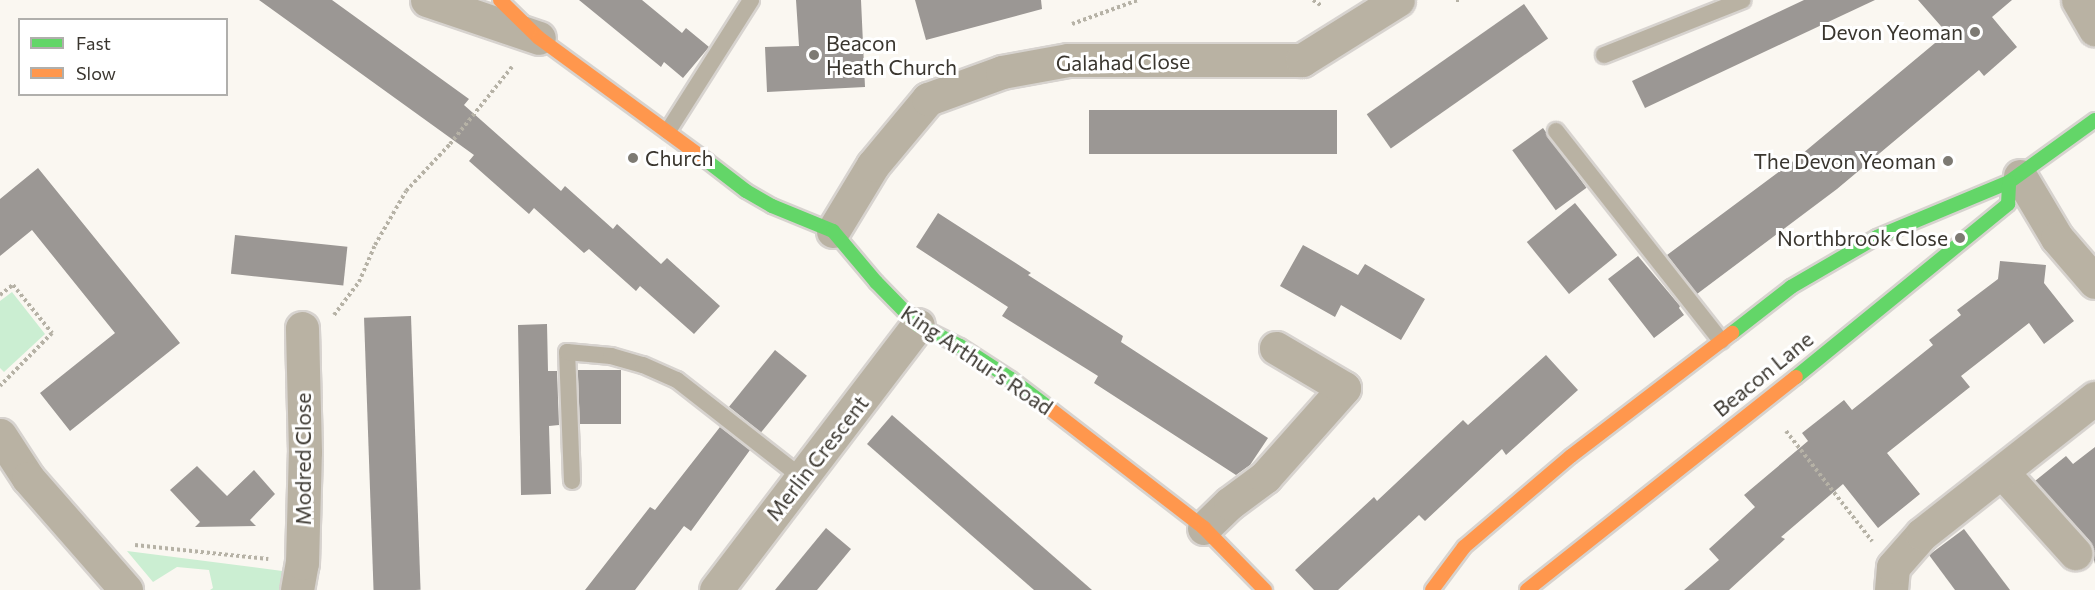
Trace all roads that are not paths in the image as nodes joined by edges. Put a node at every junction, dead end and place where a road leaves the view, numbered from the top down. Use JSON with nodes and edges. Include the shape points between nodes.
{"nodes":[{"id":1,"x":428,"y":0,"type":"edge"},
{"id":2,"x":500,"y":0,"type":"edge"},
{"id":3,"x":751,"y":0,"type":"edge"},
{"id":4,"x":1398,"y":0,"type":"edge"},
{"id":5,"x":1743,"y":0,"type":"edge"},
{"id":6,"x":2078,"y":0,"type":"edge"},
{"id":7,"x":2095,"y":29,"type":"edge"},
{"id":8,"x":539,"y":38,"type":"junction"},
{"id":9,"x":1604,"y":55,"type":"dead end"},
{"id":10,"x":2095,"y":120,"type":"edge"},
{"id":11,"x":668,"y":131,"type":"junction"},
{"id":12,"x":1556,"y":131,"type":"dead end"},
{"id":13,"x":2014,"y":179,"type":"junction"},
{"id":14,"x":833,"y":231,"type":"junction"},
{"id":15,"x":2095,"y":282,"type":"edge"},
{"id":16,"x":918,"y":325,"type":"junction"},
{"id":17,"x":302,"y":336,"type":"road end"},
{"id":18,"x":1720,"y":341,"type":"junction"},
{"id":19,"x":1276,"y":348,"type":"dead end"},
{"id":20,"x":2095,"y":398,"type":"edge"},
{"id":21,"x":0,"y":435,"type":"edge"},
{"id":22,"x":2003,"y":473,"type":"junction"},
{"id":23,"x":801,"y":477,"type":"junction"},
{"id":24,"x":572,"y":481,"type":"dead end"},
{"id":25,"x":1204,"y":528,"type":"junction"},
{"id":26,"x":2075,"y":553,"type":"dead end"},
{"id":27,"x":299,"y":576,"type":"edge"},
{"id":28,"x":1892,"y":579,"type":"edge"},
{"id":29,"x":126,"y":590,"type":"edge"},
{"id":30,"x":716,"y":590,"type":"edge"},
{"id":31,"x":1265,"y":590,"type":"edge"},
{"id":32,"x":1432,"y":590,"type":"edge"},
{"id":33,"x":1527,"y":590,"type":"edge"}],
"edges":[{"from":1,"to":8,"type":"street","name":"King Arthur's Road"},
{"from":2,"to":8,"type":"street","name":"King Arthur's Road"},
{"from":3,"to":11,"type":"lane"},
{"from":4,"to":14,"type":"street","name":"Galahad Close","via":[[1302,60],[1068,60],[1002,72],[928,99],[873,165]]},
{"from":5,"to":9,"type":"lane"},
{"from":6,"to":7,"type":"street"},
{"from":8,"to":11,"type":"street","name":"King Arthur's Road"},
{"from":10,"to":13,"type":"street"},
{"from":11,"to":14,"type":"street","name":"King Arthur's Road","via":[[746,191]]},
{"from":12,"to":18,"type":"lane"},
{"from":13,"to":15,"type":"street"},
{"from":13,"to":18,"type":"street","via":[[1877,237],[1791,287]]},
{"from":13,"to":33,"type":"street","name":"Beacon Lane","via":[[2008,204]]},
{"from":14,"to":16,"type":"street","name":"King Arthur's Road"},
{"from":16,"to":23,"type":"street","name":"Merlin Crescent"},
{"from":16,"to":25,"type":"street","name":"King Arthur's Road","via":[[1011,379]]},
{"from":17,"to":27,"type":"street","name":"Modred Close","via":[[305,452]]},
{"from":18,"to":32,"type":"street","via":[[1571,456],[1464,547]]},
{"from":19,"to":25,"type":"street","via":[[1344,388],[1265,477]]},
{"from":20,"to":22,"type":"street"},
{"from":21,"to":29,"type":"street","via":[[28,478]]},
{"from":22,"to":26,"type":"street"},
{"from":22,"to":28,"type":"street","via":[[1922,534]]},
{"from":23,"to":24,"type":"lane","via":[[677,380],[611,356],[567,352]]},
{"from":23,"to":30,"type":"street","name":"Merlin Crescent"},
{"from":25,"to":31,"type":"street","name":"King Arthur's Road"}]}
